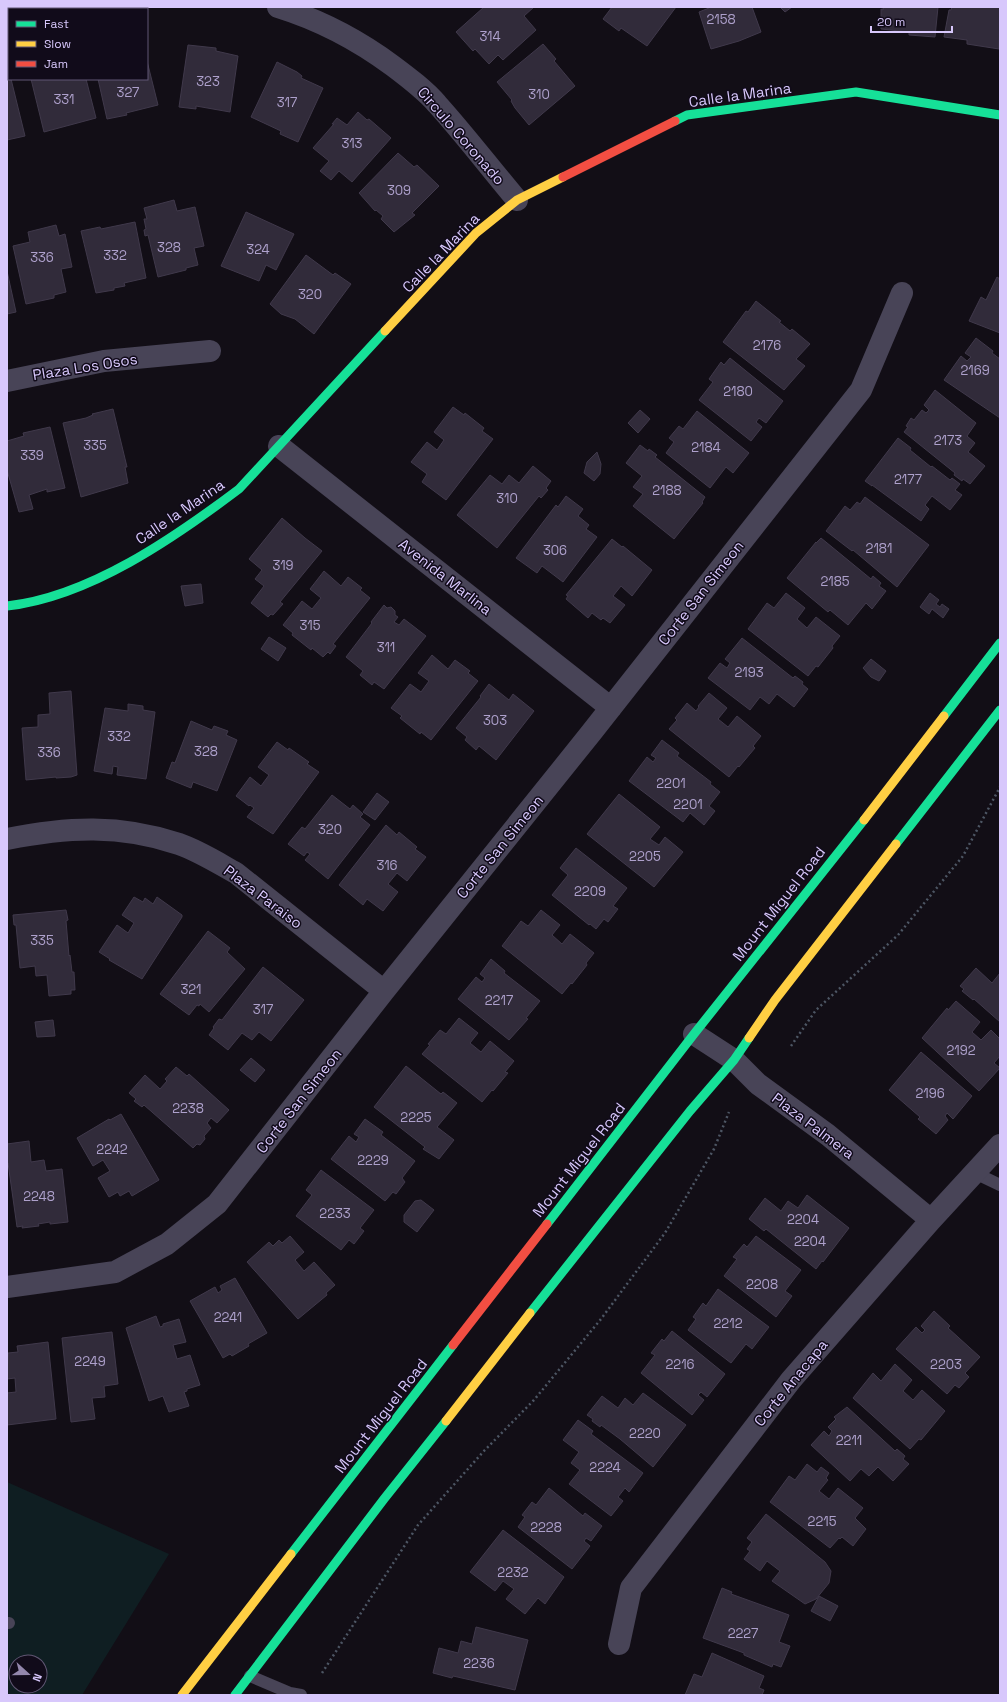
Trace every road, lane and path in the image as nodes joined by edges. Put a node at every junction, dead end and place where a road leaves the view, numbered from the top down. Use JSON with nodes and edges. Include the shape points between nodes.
{"nodes":[{"id":1,"x":278,"y":7,"type":"edge"},
{"id":2,"x":302,"y":11,"type":"edge"},
{"id":3,"x":1000,"y":115,"type":"edge"},
{"id":4,"x":517,"y":200,"type":"junction"},
{"id":5,"x":902,"y":292,"type":"dead end"},
{"id":6,"x":210,"y":351,"type":"dead end"},
{"id":7,"x":7,"y":381,"type":"edge"},
{"id":8,"x":279,"y":446,"type":"junction"},
{"id":9,"x":7,"y":606,"type":"edge"},
{"id":10,"x":1000,"y":643,"type":"edge"},
{"id":11,"x":611,"y":708,"type":"junction"},
{"id":12,"x":1000,"y":710,"type":"edge"},
{"id":13,"x":1000,"y":787,"type":"edge"},
{"id":14,"x":7,"y":839,"type":"edge"},
{"id":15,"x":384,"y":991,"type":"junction"},
{"id":16,"x":694,"y":1034,"type":"junction"},
{"id":17,"x":791,"y":1046,"type":"dead end"},
{"id":18,"x":734,"y":1060,"type":"junction"},
{"id":19,"x":729,"y":1112,"type":"dead end"},
{"id":20,"x":1000,"y":1145,"type":"edge"},
{"id":21,"x":975,"y":1173,"type":"junction"},
{"id":22,"x":1000,"y":1185,"type":"edge"},
{"id":23,"x":931,"y":1220,"type":"junction"},
{"id":24,"x":7,"y":1287,"type":"edge"},
{"id":25,"x":619,"y":1644,"type":"dead end"},
{"id":26,"x":322,"y":1673,"type":"dead end"},
{"id":27,"x":250,"y":1676,"type":"junction"},
{"id":28,"x":182,"y":1695,"type":"edge"},
{"id":29,"x":235,"y":1695,"type":"edge"},
{"id":30,"x":301,"y":1695,"type":"edge"}],
"edges":[{"from":1,"to":2,"type":"street","name":"Circulo Coronado"},
{"from":2,"to":4,"type":"street","name":"Circulo Coronado","via":[[368,48],[409,78],[437,103]]},
{"from":3,"to":4,"type":"street","name":"Calle la Marina","via":[[856,92],[687,115]]},
{"from":4,"to":8,"type":"street","name":"Calle la Marina","via":[[476,233]]},
{"from":5,"to":11,"type":"street","name":"Corte San Simeon","via":[[861,390]]},
{"from":6,"to":7,"type":"street","name":"Plaza Los Osos","via":[[104,361]]},
{"from":8,"to":9,"type":"street","name":"Calle la Marina","via":[[239,489],[170,539],[80,586],[32,603]]},
{"from":8,"to":11,"type":"street","name":"Avenida Marlina"},
{"from":10,"to":16,"type":"street","name":"Mount Miguel Road","via":[[893,783]]},
{"from":11,"to":15,"type":"street","name":"Corte San Simeon"},
{"from":12,"to":18,"type":"street","via":[[775,1000]]},
{"from":13,"to":17,"type":"path","via":[[964,856],[898,935],[816,1010]]},
{"from":14,"to":15,"type":"street","name":"Plaza Paraiso","via":[[48,832],[95,829],[125,832],[180,844],[236,873]]},
{"from":15,"to":24,"type":"street","name":"Corte San Simeon","via":[[218,1204],[167,1244],[115,1272]]},
{"from":16,"to":18,"type":"street","name":"Plaza Palmera"},
{"from":16,"to":28,"type":"street","name":"Mount Miguel Road"},
{"from":18,"to":23,"type":"street","name":"Plaza Palmera","via":[[758,1084],[828,1135]]},
{"from":18,"to":27,"type":"street","via":[[690,1111],[394,1487]]},
{"from":19,"to":26,"type":"path","via":[[714,1149],[665,1233],[601,1319],[534,1400],[483,1452],[418,1525]]},
{"from":20,"to":21,"type":"street","name":"Corte Anacapa"},
{"from":21,"to":22,"type":"lane"},
{"from":21,"to":23,"type":"street","name":"Corte Anacapa"},
{"from":23,"to":25,"type":"street","name":"Corte Anacapa","via":[[791,1380],[631,1588]]},
{"from":27,"to":29,"type":"street"},
{"from":27,"to":30,"type":"lane"}]}
